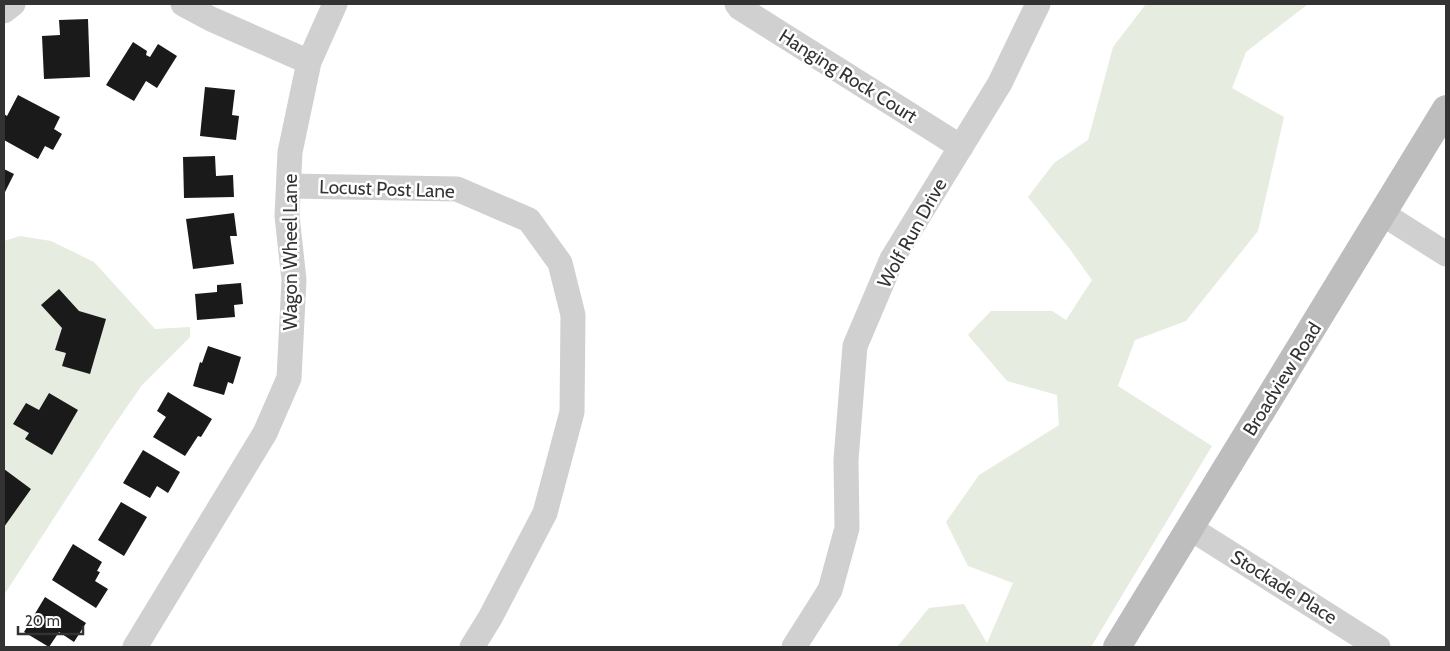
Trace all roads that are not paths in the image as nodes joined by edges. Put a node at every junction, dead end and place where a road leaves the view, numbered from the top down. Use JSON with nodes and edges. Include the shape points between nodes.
{"nodes":[{"id":1,"x":13,"y":4,"type":"edge"},
{"id":2,"x":183,"y":4,"type":"edge"},
{"id":3,"x":335,"y":4,"type":"edge"},
{"id":4,"x":737,"y":4,"type":"edge"},
{"id":5,"x":1038,"y":4,"type":"edge"},
{"id":6,"x":4,"y":10,"type":"edge"},
{"id":7,"x":309,"y":62,"type":"junction"},
{"id":8,"x":1446,"y":109,"type":"edge"},
{"id":9,"x":961,"y":147,"type":"junction"},
{"id":10,"x":289,"y":186,"type":"junction"},
{"id":11,"x":1383,"y":214,"type":"junction"},
{"id":12,"x":1446,"y":254,"type":"edge"},
{"id":13,"x":1190,"y":528,"type":"junction"},
{"id":14,"x":135,"y":647,"type":"edge"},
{"id":15,"x":472,"y":647,"type":"edge"},
{"id":16,"x":794,"y":647,"type":"edge"},
{"id":17,"x":1117,"y":647,"type":"edge"},
{"id":18,"x":1378,"y":647,"type":"edge"}],
"edges":[{"from":1,"to":6,"type":"street"},
{"from":2,"to":7,"type":"street"},
{"from":3,"to":7,"type":"street","name":"Wagon Wheel Lane"},
{"from":4,"to":9,"type":"street","name":"Hanging Rock Court"},
{"from":5,"to":9,"type":"street","name":"Wolf Run Drive","via":[[1000,83]]},
{"from":7,"to":10,"type":"street","name":"Wagon Wheel Lane","via":[[290,152]]},
{"from":8,"to":11,"type":"street","name":"Broadview Road"},
{"from":9,"to":16,"type":"street","name":"Wolf Run Drive","via":[[892,259],[855,346],[846,460],[847,528],[830,590]]},
{"from":10,"to":14,"type":"street","name":"Wagon Wheel Lane","via":[[287,216],[294,280],[289,378],[265,433]]},
{"from":10,"to":15,"type":"street","name":"Locust Post Lane","via":[[457,189],[529,220],[560,263],[573,314],[572,412],[546,512]]},
{"from":11,"to":12,"type":"street"},
{"from":11,"to":13,"type":"street","name":"Broadview Road"},
{"from":13,"to":17,"type":"street","name":"Broadview Road"},
{"from":13,"to":18,"type":"street","name":"Stockade Place"}]}
